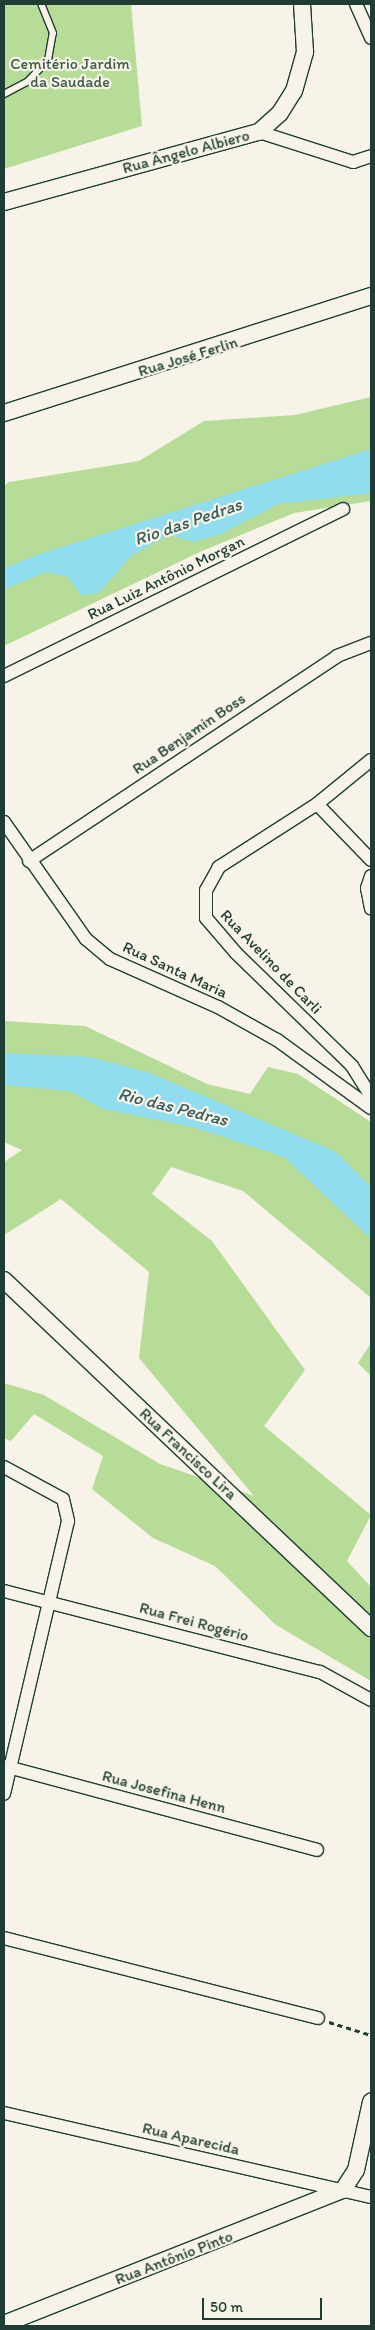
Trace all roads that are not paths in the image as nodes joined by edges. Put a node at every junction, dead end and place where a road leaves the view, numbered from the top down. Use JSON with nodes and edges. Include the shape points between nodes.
{"nodes":[{"id":1,"x":40,"y":4,"type":"edge"},
{"id":2,"x":302,"y":4,"type":"edge"},
{"id":3,"x":356,"y":4,"type":"edge"},
{"id":4,"x":371,"y":38,"type":"edge"},
{"id":5,"x":4,"y":94,"type":"edge"},
{"id":6,"x":260,"y":132,"type":"junction"},
{"id":7,"x":371,"y":156,"type":"edge"},
{"id":8,"x":4,"y":202,"type":"edge"},
{"id":9,"x":371,"y":296,"type":"edge"},
{"id":10,"x":4,"y":414,"type":"edge"},
{"id":11,"x":342,"y":509,"type":"dead end"},
{"id":12,"x":371,"y":643,"type":"edge"},
{"id":13,"x":4,"y":676,"type":"edge"},
{"id":14,"x":371,"y":760,"type":"edge"},
{"id":15,"x":316,"y":804,"type":"junction"},
{"id":16,"x":4,"y":822,"type":"edge"},
{"id":17,"x":371,"y":860,"type":"edge"},
{"id":18,"x":29,"y":861,"type":"junction"},
{"id":19,"x":371,"y":876,"type":"edge"},
{"id":20,"x":371,"y":909,"type":"edge"},
{"id":21,"x":371,"y":1096,"type":"edge"},
{"id":22,"x":371,"y":1108,"type":"edge"},
{"id":23,"x":4,"y":1280,"type":"edge"},
{"id":24,"x":4,"y":1467,"type":"edge"},
{"id":25,"x":4,"y":1591,"type":"edge"},
{"id":26,"x":49,"y":1601,"type":"junction"},
{"id":27,"x":371,"y":1628,"type":"edge"},
{"id":28,"x":371,"y":1700,"type":"edge"},
{"id":29,"x":7,"y":1766,"type":"edge"},
{"id":30,"x":4,"y":1794,"type":"edge"},
{"id":31,"x":317,"y":1850,"type":"dead end"},
{"id":32,"x":4,"y":1938,"type":"edge"},
{"id":33,"x":318,"y":2018,"type":"road end"},
{"id":34,"x":371,"y":2102,"type":"edge"},
{"id":35,"x":4,"y":2113,"type":"edge"},
{"id":36,"x":343,"y":2190,"type":"junction"},
{"id":37,"x":371,"y":2197,"type":"edge"},
{"id":38,"x":4,"y":2324,"type":"edge"}],
"edges":[{"from":1,"to":5,"type":"lane","via":[[52,34],[48,60],[27,82]]},
{"from":2,"to":6,"type":"street","name":"Rua Ângelo Albiero","via":[[305,52],[294,91],[280,113]]},
{"from":3,"to":4,"type":"street"},
{"from":6,"to":7,"type":"street","via":[[353,162]]},
{"from":6,"to":8,"type":"street","name":"Rua Ângelo Albiero"},
{"from":9,"to":10,"type":"street","name":"Rua José Ferlin"},
{"from":11,"to":13,"type":"street","name":"Rua Luiz Antônio Morgan"},
{"from":12,"to":18,"type":"street","name":"Rua Benjamin Boss","via":[[337,656]]},
{"from":14,"to":15,"type":"street","name":"Rua Avelino de Carli"},
{"from":15,"to":17,"type":"street"},
{"from":15,"to":21,"type":"street","name":"Rua Avelino de Carli","via":[[219,867],[206,890],[206,918],[352,1066]]},
{"from":16,"to":18,"type":"street","name":"Rua Santa Maria"},
{"from":18,"to":22,"type":"street","name":"Rua Santa Maria","via":[[86,939],[110,959],[277,1040]]},
{"from":19,"to":20,"type":"street","via":[[367,888]]},
{"from":23,"to":27,"type":"street","name":"Rua Francisco Lira"},
{"from":24,"to":26,"type":"street","via":[[63,1499],[68,1521]]},
{"from":25,"to":26,"type":"street","name":"Rua Frei Rogério"},
{"from":26,"to":28,"type":"street","name":"Rua Frei Rogério","via":[[320,1672]]},
{"from":26,"to":29,"type":"street"},
{"from":29,"to":30,"type":"street"},
{"from":29,"to":31,"type":"street","name":"Rua Josefina Henn"},
{"from":32,"to":33,"type":"street"},
{"from":34,"to":36,"type":"street","via":[[356,2170]]},
{"from":35,"to":36,"type":"street","name":"Rua Aparecida"},
{"from":36,"to":37,"type":"street","name":"Rua Aparecida"},
{"from":36,"to":38,"type":"street","name":"Rua Antônio Pinto"}]}
